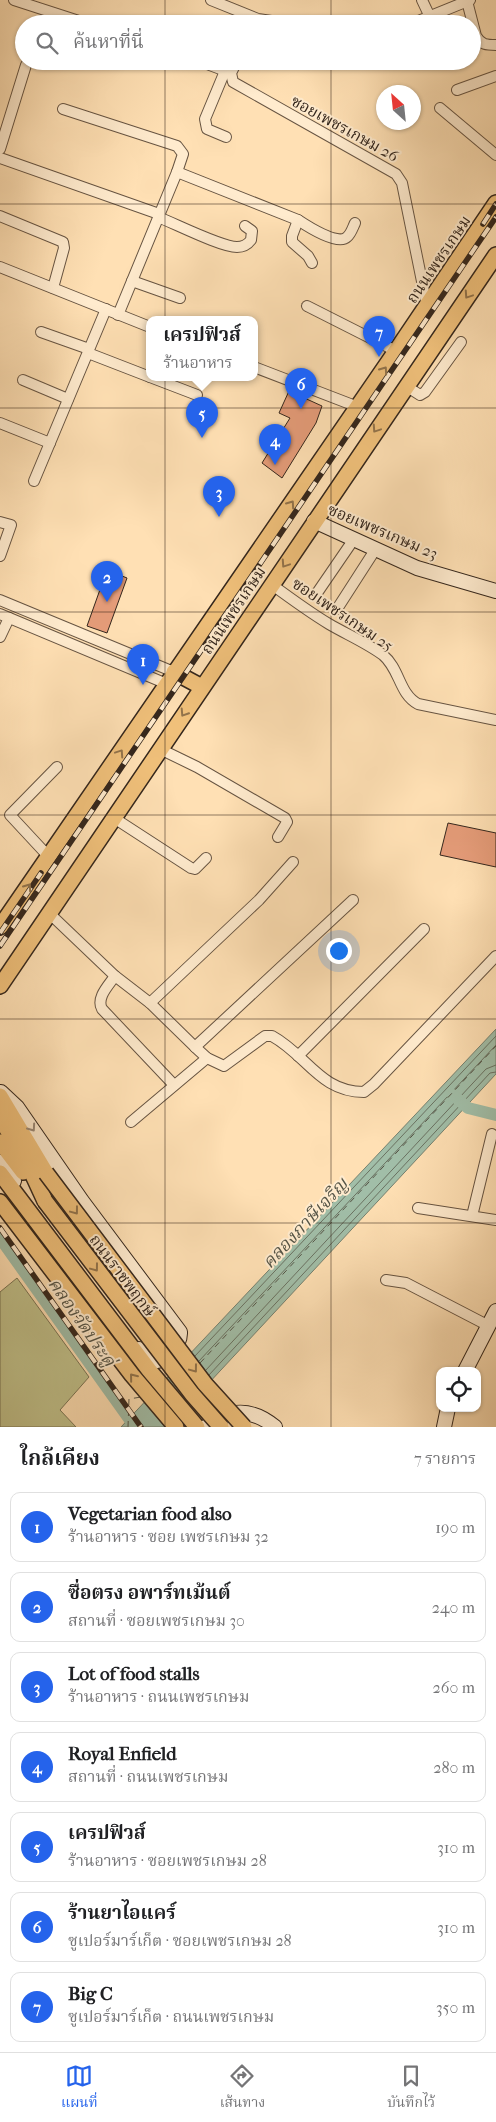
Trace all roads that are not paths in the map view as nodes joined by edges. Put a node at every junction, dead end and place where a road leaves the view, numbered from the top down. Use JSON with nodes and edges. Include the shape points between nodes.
{"nodes":[{"id":1,"x":14,"y":0,"type":"edge"},
{"id":2,"x":211,"y":0,"type":"edge"},
{"id":3,"x":422,"y":0,"type":"edge"},
{"id":4,"x":469,"y":1,"type":"edge"},
{"id":5,"x":60,"y":15,"type":"edge"},
{"id":6,"x":244,"y":15,"type":"edge"},
{"id":7,"x":430,"y":15,"type":"edge"},
{"id":8,"x":433,"y":15,"type":"edge"},
{"id":9,"x":472,"y":15,"type":"edge"},
{"id":10,"x":481,"y":42,"type":"edge"},
{"id":11,"x":496,"y":45,"type":"edge"},
{"id":12,"x":24,"y":70,"type":"edge"},
{"id":13,"x":223,"y":70,"type":"edge"},
{"id":14,"x":228,"y":72,"type":"junction"},
{"id":15,"x":496,"y":76,"type":"edge"},
{"id":16,"x":457,"y":90,"type":"dead end"},
{"id":17,"x":440,"y":108,"type":"dead end"},
{"id":18,"x":63,"y":109,"type":"dead end"},
{"id":19,"x":226,"y":137,"type":"dead end"},
{"id":20,"x":0,"y":149,"type":"edge"},
{"id":21,"x":496,"y":155,"type":"edge"},
{"id":22,"x":0,"y":158,"type":"edge"},
{"id":23,"x":177,"y":172,"type":"junction"},
{"id":24,"x":496,"y":203,"type":"edge"},
{"id":25,"x":0,"y":216,"type":"edge"},
{"id":26,"x":159,"y":216,"type":"junction"},
{"id":27,"x":298,"y":220,"type":"junction"},
{"id":28,"x":355,"y":223,"type":"dead end"},
{"id":29,"x":246,"y":226,"type":"dead end"},
{"id":30,"x":496,"y":255,"type":"edge"},
{"id":31,"x":312,"y":263,"type":"dead end"},
{"id":32,"x":0,"y":267,"type":"edge"},
{"id":33,"x":132,"y":281,"type":"junction"},
{"id":34,"x":53,"y":288,"type":"junction"},
{"id":35,"x":180,"y":298,"type":"dead end"},
{"id":36,"x":308,"y":306,"type":"dead end"},
{"id":37,"x":427,"y":306,"type":"junction"},
{"id":38,"x":106,"y":309,"type":"junction"},
{"id":39,"x":118,"y":315,"type":"junction"},
{"id":40,"x":146,"y":326,"type":"edge"},
{"id":41,"x":41,"y":332,"type":"dead end"},
{"id":42,"x":461,"y":342,"type":"dead end"},
{"id":43,"x":89,"y":351,"type":"junction"},
{"id":44,"x":396,"y":351,"type":"junction"},
{"id":45,"x":258,"y":369,"type":"edge"},
{"id":46,"x":146,"y":375,"type":"edge"},
{"id":47,"x":23,"y":380,"type":"dead end"},
{"id":48,"x":160,"y":381,"type":"edge"},
{"id":49,"x":406,"y":386,"type":"junction"},
{"id":50,"x":197,"y":395,"type":"dead end"},
{"id":51,"x":68,"y":399,"type":"junction"},
{"id":52,"x":358,"y":407,"type":"junction"},
{"id":53,"x":0,"y":422,"type":"edge"},
{"id":54,"x":50,"y":444,"type":"junction"},
{"id":55,"x":34,"y":481,"type":"dead end"},
{"id":56,"x":314,"y":521,"type":"junction"},
{"id":57,"x":0,"y":522,"type":"edge"},
{"id":58,"x":354,"y":539,"type":"junction"},
{"id":59,"x":374,"y":550,"type":"junction"},
{"id":60,"x":0,"y":556,"type":"edge"},
{"id":61,"x":271,"y":584,"type":"junction"},
{"id":62,"x":496,"y":591,"type":"edge"},
{"id":63,"x":317,"y":593,"type":"dead end"},
{"id":64,"x":0,"y":600,"type":"edge"},
{"id":65,"x":337,"y":609,"type":"dead end"},
{"id":66,"x":5,"y":616,"type":"edge"},
{"id":67,"x":0,"y":637,"type":"edge"},
{"id":68,"x":170,"y":678,"type":"junction"},
{"id":69,"x":202,"y":686,"type":"junction"},
{"id":70,"x":496,"y":720,"type":"edge"},
{"id":71,"x":160,"y":749,"type":"junction"},
{"id":72,"x":57,"y":767,"type":"dead end"},
{"id":73,"x":114,"y":818,"type":"junction"},
{"id":74,"x":278,"y":838,"type":"dead end"},
{"id":75,"x":49,"y":857,"type":"junction"},
{"id":76,"x":206,"y":858,"type":"dead end"},
{"id":77,"x":293,"y":862,"type":"dead end"},
{"id":78,"x":353,"y":900,"type":"dead end"},
{"id":79,"x":49,"y":913,"type":"junction"},
{"id":80,"x":0,"y":927,"type":"edge"},
{"id":81,"x":424,"y":929,"type":"dead end"},
{"id":82,"x":496,"y":956,"type":"edge"},
{"id":83,"x":115,"y":976,"type":"junction"},
{"id":84,"x":0,"y":986,"type":"edge"},
{"id":85,"x":150,"y":1003,"type":"junction"},
{"id":86,"x":194,"y":1047,"type":"junction"},
{"id":87,"x":298,"y":1056,"type":"junction"},
{"id":88,"x":207,"y":1058,"type":"junction"},
{"id":89,"x":174,"y":1085,"type":"junction"},
{"id":90,"x":1,"y":1102,"type":"edge"},
{"id":91,"x":131,"y":1122,"type":"dead end"},
{"id":92,"x":492,"y":1134,"type":"dead end"},
{"id":93,"x":0,"y":1142,"type":"edge"},
{"id":94,"x":0,"y":1162,"type":"edge"},
{"id":95,"x":0,"y":1173,"type":"edge"},
{"id":96,"x":45,"y":1201,"type":"junction"},
{"id":97,"x":0,"y":1202,"type":"edge"},
{"id":98,"x":418,"y":1208,"type":"dead end"},
{"id":99,"x":472,"y":1216,"type":"junction"},
{"id":100,"x":496,"y":1220,"type":"edge"},
{"id":101,"x":386,"y":1280,"type":"dead end"},
{"id":102,"x":496,"y":1311,"type":"edge"},
{"id":103,"x":489,"y":1326,"type":"junction"},
{"id":104,"x":467,"y":1367,"type":"edge"},
{"id":105,"x":447,"y":1412,"type":"edge"},
{"id":106,"x":176,"y":1427,"type":"edge"},
{"id":107,"x":197,"y":1427,"type":"edge"},
{"id":108,"x":206,"y":1427,"type":"edge"},
{"id":109,"x":221,"y":1427,"type":"edge"},
{"id":110,"x":244,"y":1427,"type":"edge"},
{"id":111,"x":275,"y":1427,"type":"edge"},
{"id":112,"x":444,"y":1427,"type":"edge"}],
"edges":[{"from":1,"to":5,"type":"street"},
{"from":2,"to":6,"type":"street"},
{"from":3,"to":7,"type":"street"},
{"from":4,"to":8,"type":"street"},
{"from":4,"to":9,"type":"street"},
{"from":10,"to":11,"type":"street"},
{"from":12,"to":20,"type":"street"},
{"from":13,"to":14,"type":"street"},
{"from":14,"to":19,"type":"street","via":[[204,119],[207,128]]},
{"from":14,"to":37,"type":"street","name":"ซอยเพชรเกษม 26","via":[[233,82],[396,174],[402,183]]},
{"from":15,"to":16,"type":"street"},
{"from":17,"to":21,"type":"street"},
{"from":18,"to":23,"type":"street","via":[[177,146],[183,154]]},
{"from":22,"to":26,"type":"street"},
{"from":23,"to":26,"type":"street"},
{"from":23,"to":27,"type":"street"},
{"from":24,"to":37,"type":"main road","name":"ถนนเพชรเกษม"},
{"from":25,"to":34,"type":"street","via":[[63,242]]},
{"from":26,"to":29,"type":"street","via":[[237,247],[252,240],[252,231]]},
{"from":26,"to":33,"type":"street"},
{"from":27,"to":28,"type":"street","via":[[327,236],[343,240]]},
{"from":27,"to":31,"type":"street","via":[[292,242]]},
{"from":30,"to":49,"type":"main road","name":"ถนนเพชรเกษม","one_way":true,"via":[[490,272]]},
{"from":32,"to":34,"type":"street"},
{"from":33,"to":35,"type":"street"},
{"from":33,"to":39,"type":"street"},
{"from":34,"to":38,"type":"street"},
{"from":36,"to":44,"type":"street"},
{"from":37,"to":44,"type":"main road","name":"ถนนเพชรเกษม"},
{"from":38,"to":39,"type":"street"},
{"from":38,"to":43,"type":"street"},
{"from":39,"to":40,"type":"street"},
{"from":41,"to":43,"type":"street"},
{"from":42,"to":49,"type":"street","via":[[425,392],[420,395]]},
{"from":43,"to":46,"type":"street"},
{"from":43,"to":51,"type":"street"},
{"from":52,"to":44,"type":"main road","name":"ถนนเพชรเกษม","one_way":true},
{"from":45,"to":52,"type":"street"},
{"from":47,"to":51,"type":"street"},
{"from":48,"to":50,"type":"street"},
{"from":49,"to":56,"type":"main road","name":"ถนนเพชรเกษม","one_way":true},
{"from":51,"to":54,"type":"street"},
{"from":68,"to":52,"type":"main road","name":"ถนนเพชรเกษม","one_way":true},
{"from":53,"to":54,"type":"street"},
{"from":54,"to":55,"type":"street"},
{"from":56,"to":58,"type":"street","name":"ซอยเพชรเกษม 23"},
{"from":56,"to":61,"type":"main road","name":"ถนนเพชรเกษม","one_way":true},
{"from":57,"to":60,"type":"street","via":[[11,526]]},
{"from":58,"to":59,"type":"street","name":"ซอยเพชรเกษม 23"},
{"from":58,"to":63,"type":"street"},
{"from":59,"to":62,"type":"street","name":"ซอยเพชรเกษม 23","via":[[417,568]]},
{"from":59,"to":65,"type":"street"},
{"from":61,"to":69,"type":"main road","name":"ถนนเพชรเกษม"},
{"from":61,"to":70,"type":"street","name":"ซอยเพชรเกษม 25","via":[[383,655],[395,669],[411,700]]},
{"from":64,"to":68,"type":"street"},
{"from":66,"to":67,"type":"street"},
{"from":66,"to":68,"type":"street"},
{"from":68,"to":69,"type":"main road"},
{"from":75,"to":68,"type":"main road","name":"ถนนเพชรเกษม","one_way":true},
{"from":69,"to":71,"type":"main road","name":"ถนนเพชรเกษม","one_way":true},
{"from":71,"to":73,"type":"main road","name":"ถนนเพชรเกษม"},
{"from":71,"to":74,"type":"street","via":[[285,818],[287,822]]},
{"from":72,"to":75,"type":"street","via":[[8,812]]},
{"from":73,"to":76,"type":"street","via":[[191,868],[196,869]]},
{"from":73,"to":79,"type":"main road","name":"ถนนเพชรเกษม"},
{"from":80,"to":75,"type":"main road","name":"ถนนเพชรเกษม","one_way":true},
{"from":77,"to":85,"type":"street","via":[[259,900]]},
{"from":78,"to":86,"type":"street"},
{"from":79,"to":83,"type":"street"},
{"from":79,"to":84,"type":"main road","name":"ถนนเพชรเกษม"},
{"from":81,"to":87,"type":"street"},
{"from":82,"to":87,"type":"street","via":[[364,1092],[340,1089]]},
{"from":83,"to":85,"type":"street"},
{"from":83,"to":89,"type":"street","via":[[100,999],[102,1010]]},
{"from":85,"to":86,"type":"street"},
{"from":86,"to":88,"type":"street"},
{"from":87,"to":88,"type":"street","via":[[268,1035],[224,1066]]},
{"from":88,"to":89,"type":"street"},
{"from":89,"to":91,"type":"street"},
{"from":90,"to":94,"type":"street","one_way":true,"via":[[17,1107],[82,1201],[180,1332],[178,1344],[166,1357],[153,1361],[145,1358]]},
{"from":90,"to":96,"type":"main road"},
{"from":90,"to":110,"type":"main road","one_way":true,"bridge":true,"via":[[46,1172],[205,1384]]},
{"from":92,"to":99,"type":"street"},
{"from":93,"to":96,"type":"main road","name":"ถนนราชพฤกษ์"},
{"from":95,"to":107,"type":"main road","via":[[149,1370]]},
{"from":96,"to":109,"type":"main road","name":"ถนนราชพฤกษ์","one_way":true,"bridge":true,"via":[[192,1394]]},
{"from":106,"to":97,"type":"main road","one_way":true,"via":[[132,1375]]},
{"from":98,"to":99,"type":"street"},
{"from":99,"to":100,"type":"street"},
{"from":101,"to":103,"type":"street","via":[[406,1282]]},
{"from":102,"to":103,"type":"street"},
{"from":103,"to":104,"type":"street"},
{"from":105,"to":112,"type":"street"},
{"from":108,"to":111,"type":"street","via":[[224,1416],[243,1412],[258,1416]]}]}
